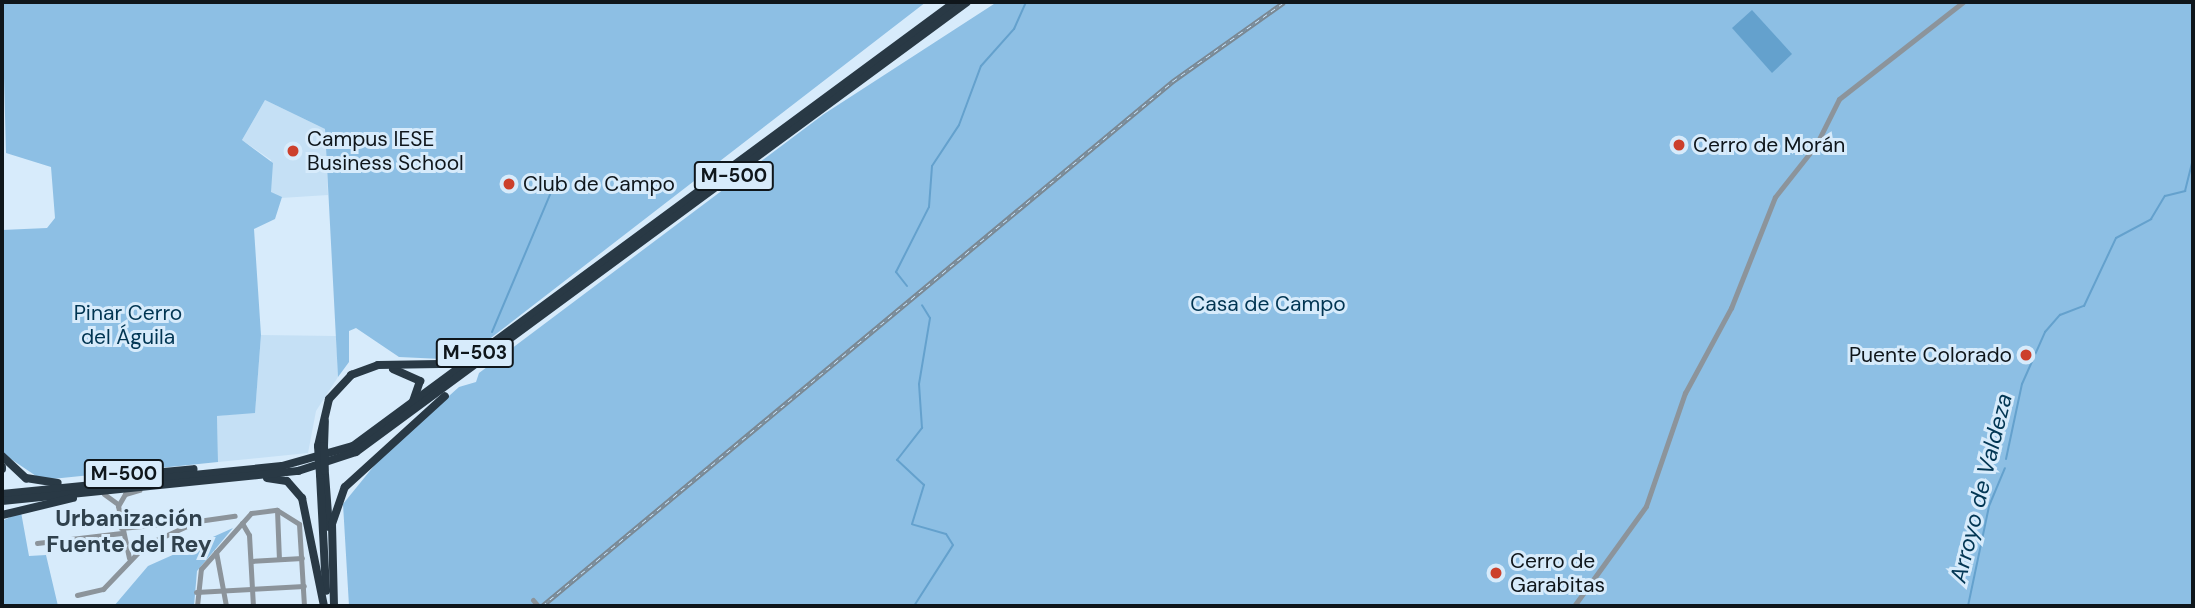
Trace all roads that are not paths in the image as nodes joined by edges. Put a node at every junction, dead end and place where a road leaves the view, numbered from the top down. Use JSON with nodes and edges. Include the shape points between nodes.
{"nodes":[{"id":1,"x":955,"y":2,"type":"edge"},
{"id":2,"x":967,"y":2,"type":"edge"},
{"id":3,"x":1963,"y":2,"type":"edge"},
{"id":4,"x":534,"y":314,"type":"junction"},
{"id":5,"x":501,"y":349,"type":"junction"},
{"id":6,"x":366,"y":438,"type":"junction"},
{"id":7,"x":321,"y":446,"type":"junction"},
{"id":8,"x":2,"y":456,"type":"edge"},
{"id":9,"x":256,"y":468,"type":"junction"},
{"id":10,"x":323,"y":474,"type":"junction"},
{"id":11,"x":196,"y":480,"type":"junction"},
{"id":12,"x":168,"y":483,"type":"junction"},
{"id":13,"x":142,"y":490,"type":"junction"},
{"id":14,"x":2,"y":494,"type":"edge"},
{"id":15,"x":104,"y":494,"type":"junction"},
{"id":16,"x":71,"y":498,"type":"junction"},
{"id":17,"x":2,"y":503,"type":"edge"},
{"id":18,"x":118,"y":506,"type":"junction"},
{"id":19,"x":277,"y":510,"type":"junction"},
{"id":20,"x":2,"y":515,"type":"edge"},
{"id":21,"x":235,"y":516,"type":"dead end"},
{"id":22,"x":198,"y":521,"type":"junction"},
{"id":23,"x":242,"y":523,"type":"junction"},
{"id":24,"x":121,"y":531,"type":"junction"},
{"id":25,"x":37,"y":543,"type":"dead end"},
{"id":26,"x":216,"y":552,"type":"junction"},
{"id":27,"x":129,"y":558,"type":"junction"},
{"id":28,"x":302,"y":558,"type":"junction"},
{"id":29,"x":279,"y":559,"type":"junction"},
{"id":30,"x":251,"y":561,"type":"junction"},
{"id":31,"x":303,"y":586,"type":"junction"},
{"id":32,"x":252,"y":589,"type":"junction"},
{"id":33,"x":225,"y":590,"type":"junction"},
{"id":34,"x":196,"y":592,"type":"junction"},
{"id":35,"x":333,"y":593,"type":"junction"},
{"id":36,"x":77,"y":595,"type":"dead end"},
{"id":37,"x":533,"y":600,"type":"dead end"},
{"id":38,"x":197,"y":606,"type":"edge"},
{"id":39,"x":226,"y":606,"type":"edge"},
{"id":40,"x":253,"y":606,"type":"edge"},
{"id":41,"x":304,"y":606,"type":"edge"},
{"id":42,"x":325,"y":606,"type":"edge"},
{"id":43,"x":334,"y":606,"type":"edge"},
{"id":44,"x":538,"y":606,"type":"edge"},
{"id":45,"x":1574,"y":606,"type":"edge"}],
"edges":[{"from":1,"to":4,"type":"highway","number":"M-500"},
{"from":2,"to":5,"type":"highway","number":"M-500"},
{"from":3,"to":45,"type":"street","via":[[1839,99],[1816,145],[1775,197],[1731,308],[1685,393],[1646,506]]},
{"from":4,"to":6,"type":"highway","number":"M-500"},
{"from":4,"to":7,"type":"highway","number":"M-503","via":[[459,360],[378,365],[351,375],[329,399]]},
{"from":5,"to":11,"type":"highway","number":"M-500","via":[[340,460]]},
{"from":5,"to":35,"type":"highway","number":"M-500","via":[[345,487],[332,524]]},
{"from":6,"to":7,"type":"highway","number":"M-500","via":[[420,393],[416,376],[380,370],[346,384],[327,413]]},
{"from":6,"to":9,"type":"highway","number":"M-500","via":[[323,458]]},
{"from":7,"to":10,"type":"highway","number":"M-503","bridge":true},
{"from":8,"to":9,"type":"highway","number":"M-500","via":[[22,475],[51,483],[167,470]]},
{"from":9,"to":14,"type":"highway","number":"M-500"},
{"from":10,"to":35,"type":"highway","number":"M-503"},
{"from":10,"to":42,"type":"highway","number":"M-503"},
{"from":11,"to":12,"type":"highway","number":"M-500"},
{"from":11,"to":42,"type":"highway","via":[[270,478],[293,485],[309,521]]},
{"from":12,"to":13,"type":"highway","number":"M-500"},
{"from":12,"to":17,"type":"highway","number":"M-500"},
{"from":13,"to":15,"type":"highway","number":"M-500"},
{"from":13,"to":18,"type":"street","via":[[125,494]]},
{"from":15,"to":16,"type":"highway","number":"M-500"},
{"from":15,"to":18,"type":"street"},
{"from":16,"to":17,"type":"highway","number":"M-500"},
{"from":16,"to":20,"type":"highway","number":"M-500"},
{"from":18,"to":24,"type":"street"},
{"from":19,"to":23,"type":"street","via":[[258,510]]},
{"from":19,"to":28,"type":"street","via":[[299,524]]},
{"from":19,"to":29,"type":"street"},
{"from":21,"to":22,"type":"street"},
{"from":22,"to":24,"type":"street"},
{"from":22,"to":27,"type":"street"},
{"from":23,"to":26,"type":"street"},
{"from":23,"to":30,"type":"street"},
{"from":24,"to":25,"type":"street"},
{"from":24,"to":27,"type":"street"},
{"from":26,"to":33,"type":"street"},
{"from":26,"to":34,"type":"street","via":[[201,569]]},
{"from":27,"to":36,"type":"street","via":[[103,589]]},
{"from":28,"to":29,"type":"street"},
{"from":28,"to":31,"type":"street"},
{"from":29,"to":30,"type":"street"},
{"from":30,"to":32,"type":"street"},
{"from":31,"to":32,"type":"street"},
{"from":31,"to":41,"type":"street"},
{"from":32,"to":33,"type":"street"},
{"from":32,"to":40,"type":"street"},
{"from":33,"to":34,"type":"street"},
{"from":33,"to":39,"type":"street"},
{"from":34,"to":38,"type":"street"},
{"from":35,"to":43,"type":"highway","number":"M-503"},
{"from":37,"to":44,"type":"street","bridge":true}]}
